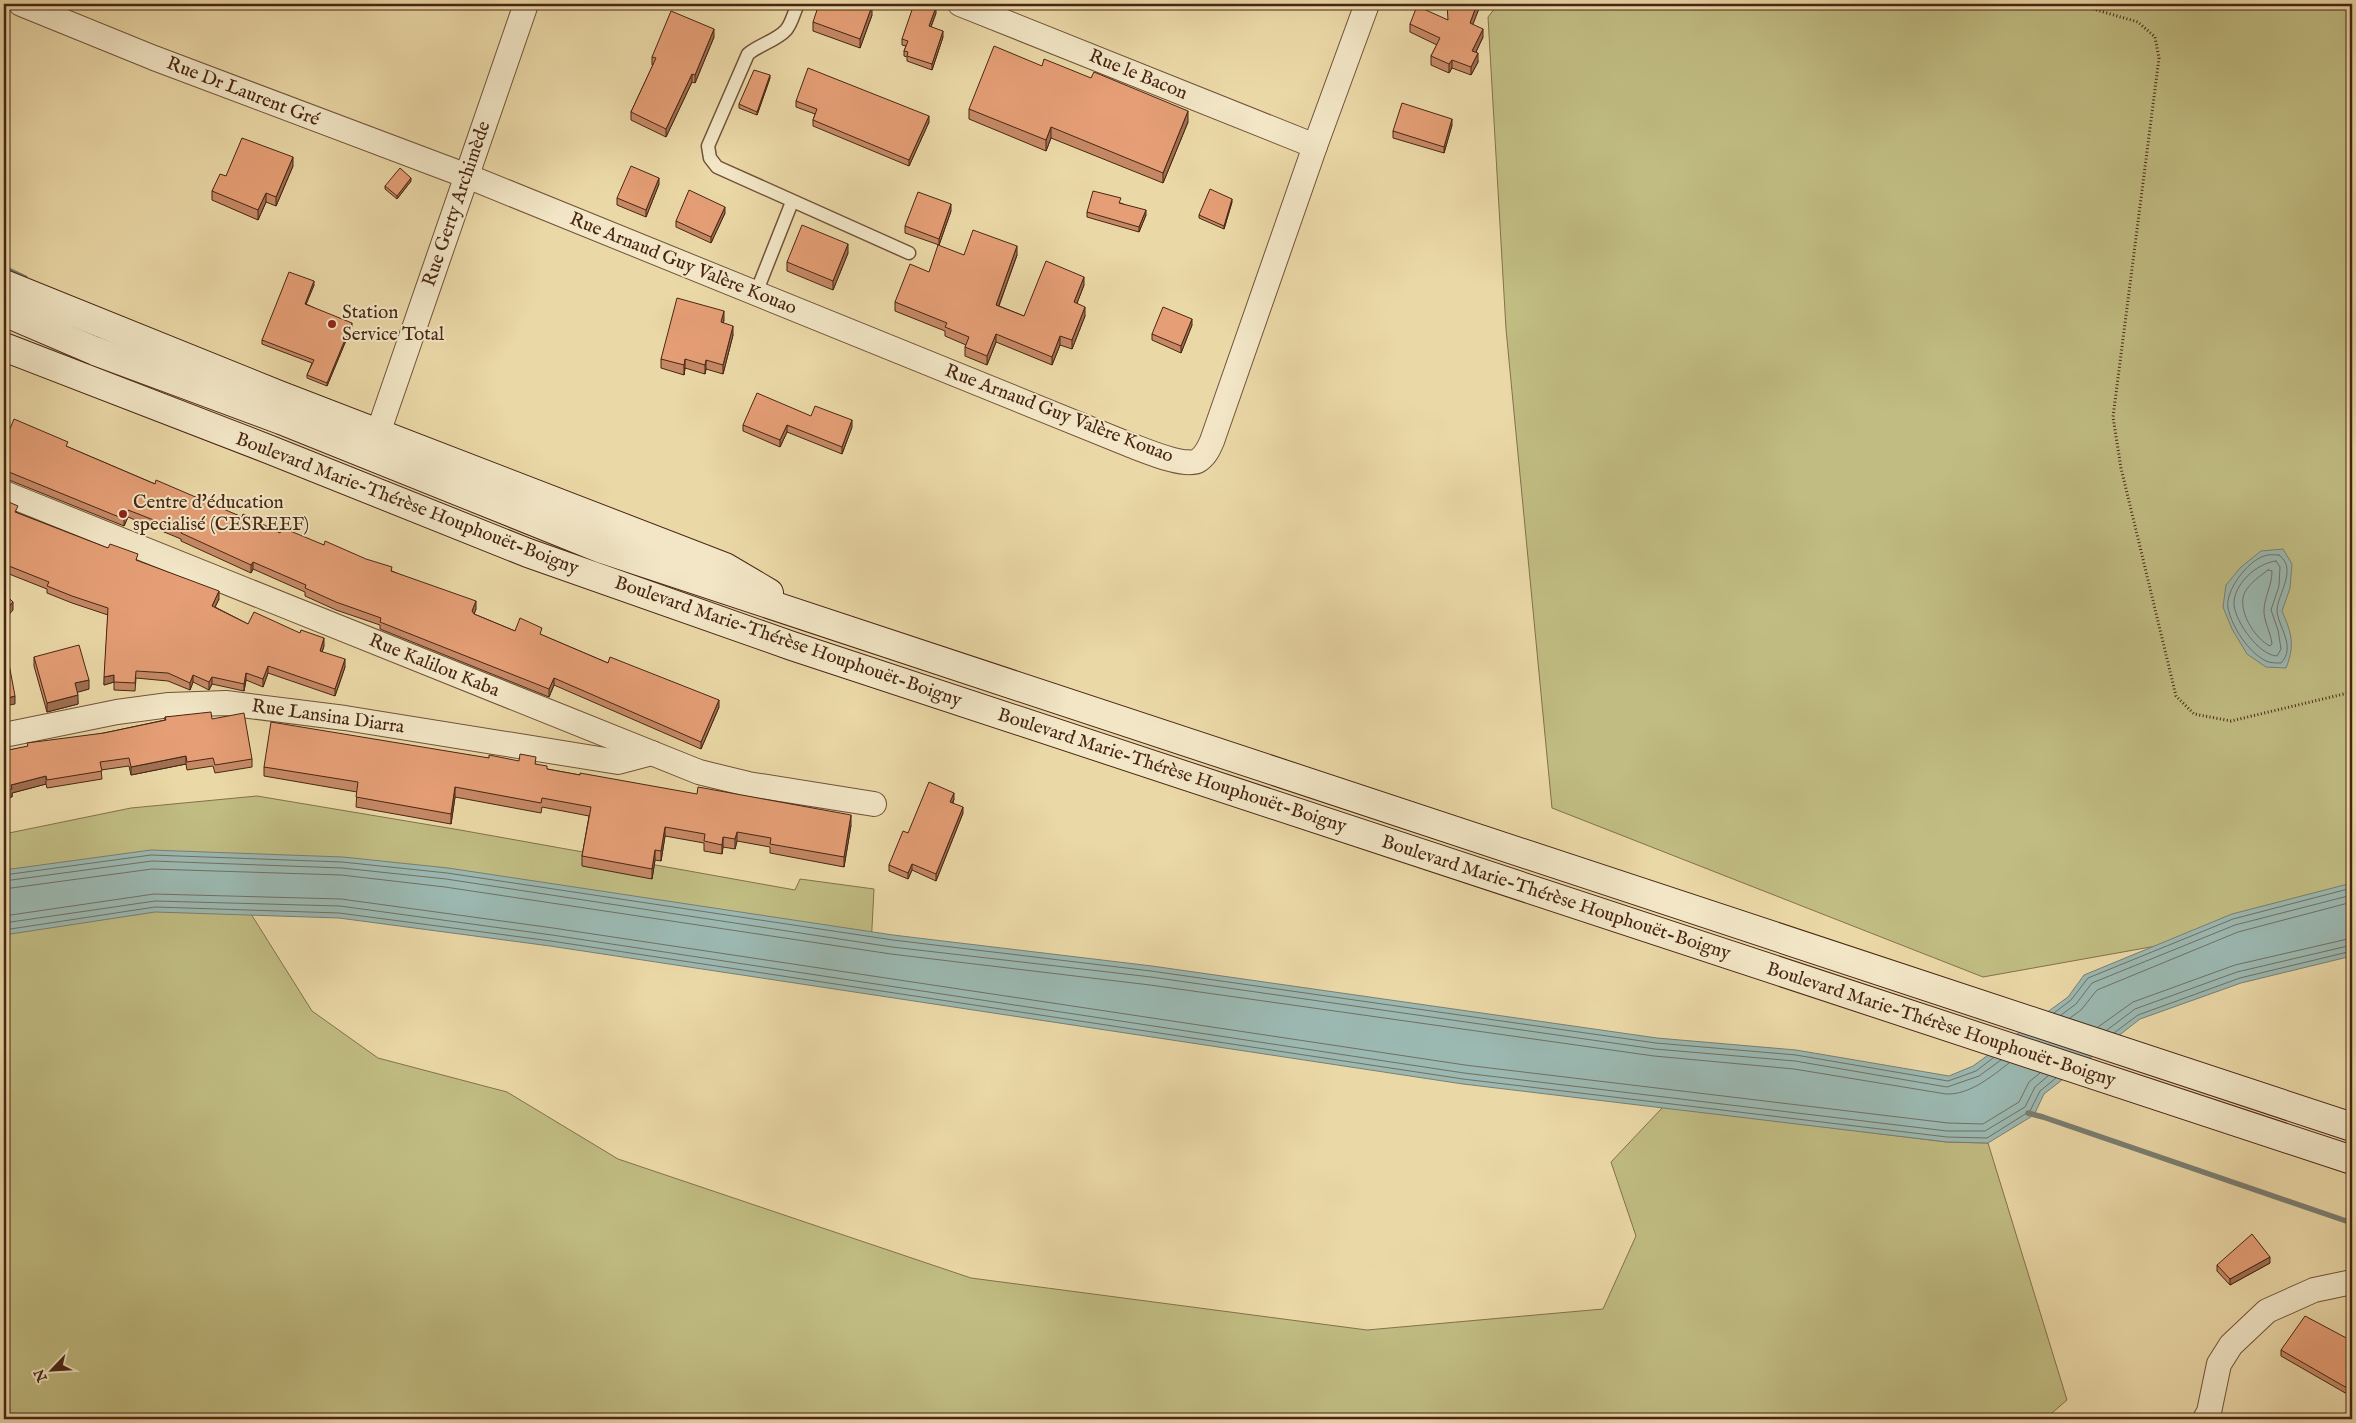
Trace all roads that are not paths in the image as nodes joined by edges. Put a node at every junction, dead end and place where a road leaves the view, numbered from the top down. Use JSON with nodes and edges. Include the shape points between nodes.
{"nodes":[{"id":1,"x":21,"y":4,"type":"edge"},
{"id":2,"x":526,"y":4,"type":"edge"},
{"id":3,"x":798,"y":4,"type":"edge"},
{"id":4,"x":960,"y":4,"type":"edge"},
{"id":5,"x":1367,"y":4,"type":"edge"},
{"id":6,"x":1315,"y":146,"type":"junction"},
{"id":7,"x":467,"y":176,"type":"junction"},
{"id":8,"x":792,"y":202,"type":"junction"},
{"id":9,"x":909,"y":253,"type":"dead end"},
{"id":10,"x":4,"y":284,"type":"edge"},
{"id":11,"x":756,"y":294,"type":"junction"},
{"id":12,"x":4,"y":312,"type":"edge"},
{"id":13,"x":4,"y":347,"type":"edge"},
{"id":14,"x":378,"y":433,"type":"junction"},
{"id":15,"x":4,"y":493,"type":"edge"},
{"id":16,"x":806,"y":617,"type":"junction"},
{"id":17,"x":4,"y":735,"type":"edge"},
{"id":18,"x":652,"y":753,"type":"junction"},
{"id":19,"x":874,"y":804,"type":"dead end"},
{"id":20,"x":2352,"y":1126,"type":"edge"},
{"id":21,"x":2352,"y":1160,"type":"edge"},
{"id":22,"x":2352,"y":1282,"type":"edge"},
{"id":23,"x":2211,"y":1417,"type":"edge"}],
"edges":[{"from":1,"to":7,"type":"street","name":"Rue Dr Laurent Gré","via":[[154,58]]},
{"from":2,"to":7,"type":"street","name":"Rue Gerty Archimède"},
{"from":3,"to":8,"type":"lane","via":[[787,28],[779,36],[748,54],[708,146],[710,158],[717,167]]},
{"from":4,"to":6,"type":"street","name":"Rue le Bacon"},
{"from":5,"to":6,"type":"street","name":"Rue Arnaud Guy Valère Kouao"},
{"from":6,"to":11,"type":"street","name":"Rue Arnaud Guy Valère Kouao","via":[[1212,440],[1207,453],[1197,462],[1184,463],[1130,445]]},
{"from":7,"to":11,"type":"street","name":"Rue Arnaud Guy Valère Kouao"},
{"from":7,"to":14,"type":"street","name":"Rue Gerty Archimède"},
{"from":8,"to":9,"type":"lane"},
{"from":8,"to":11,"type":"lane"},
{"from":10,"to":14,"type":"main road"},
{"from":12,"to":16,"type":"main road","name":"Boulevard Marie-Thérèse Houphouët-Boigny","via":[[602,549]]},
{"from":13,"to":21,"type":"main road","name":"Boulevard Marie-Thérèse Houphouët-Boigny","via":[[528,553],[792,646]]},
{"from":14,"to":16,"type":"main road","via":[[725,567]]},
{"from":15,"to":18,"type":"street","name":"Rue Kalilou Kaba"},
{"from":16,"to":20,"type":"main road","name":"Boulevard Marie-Thérèse Houphouët-Boigny"},
{"from":17,"to":18,"type":"street","name":"Rue Lansina Diarra","via":[[117,712],[169,705],[226,703],[345,718],[618,762]]},
{"from":18,"to":19,"type":"street","name":"Rue Kalilou Kaba","via":[[699,772],[748,784]]},
{"from":22,"to":23,"type":"street","via":[[2314,1290],[2267,1312],[2231,1345],[2219,1364]]}]}
